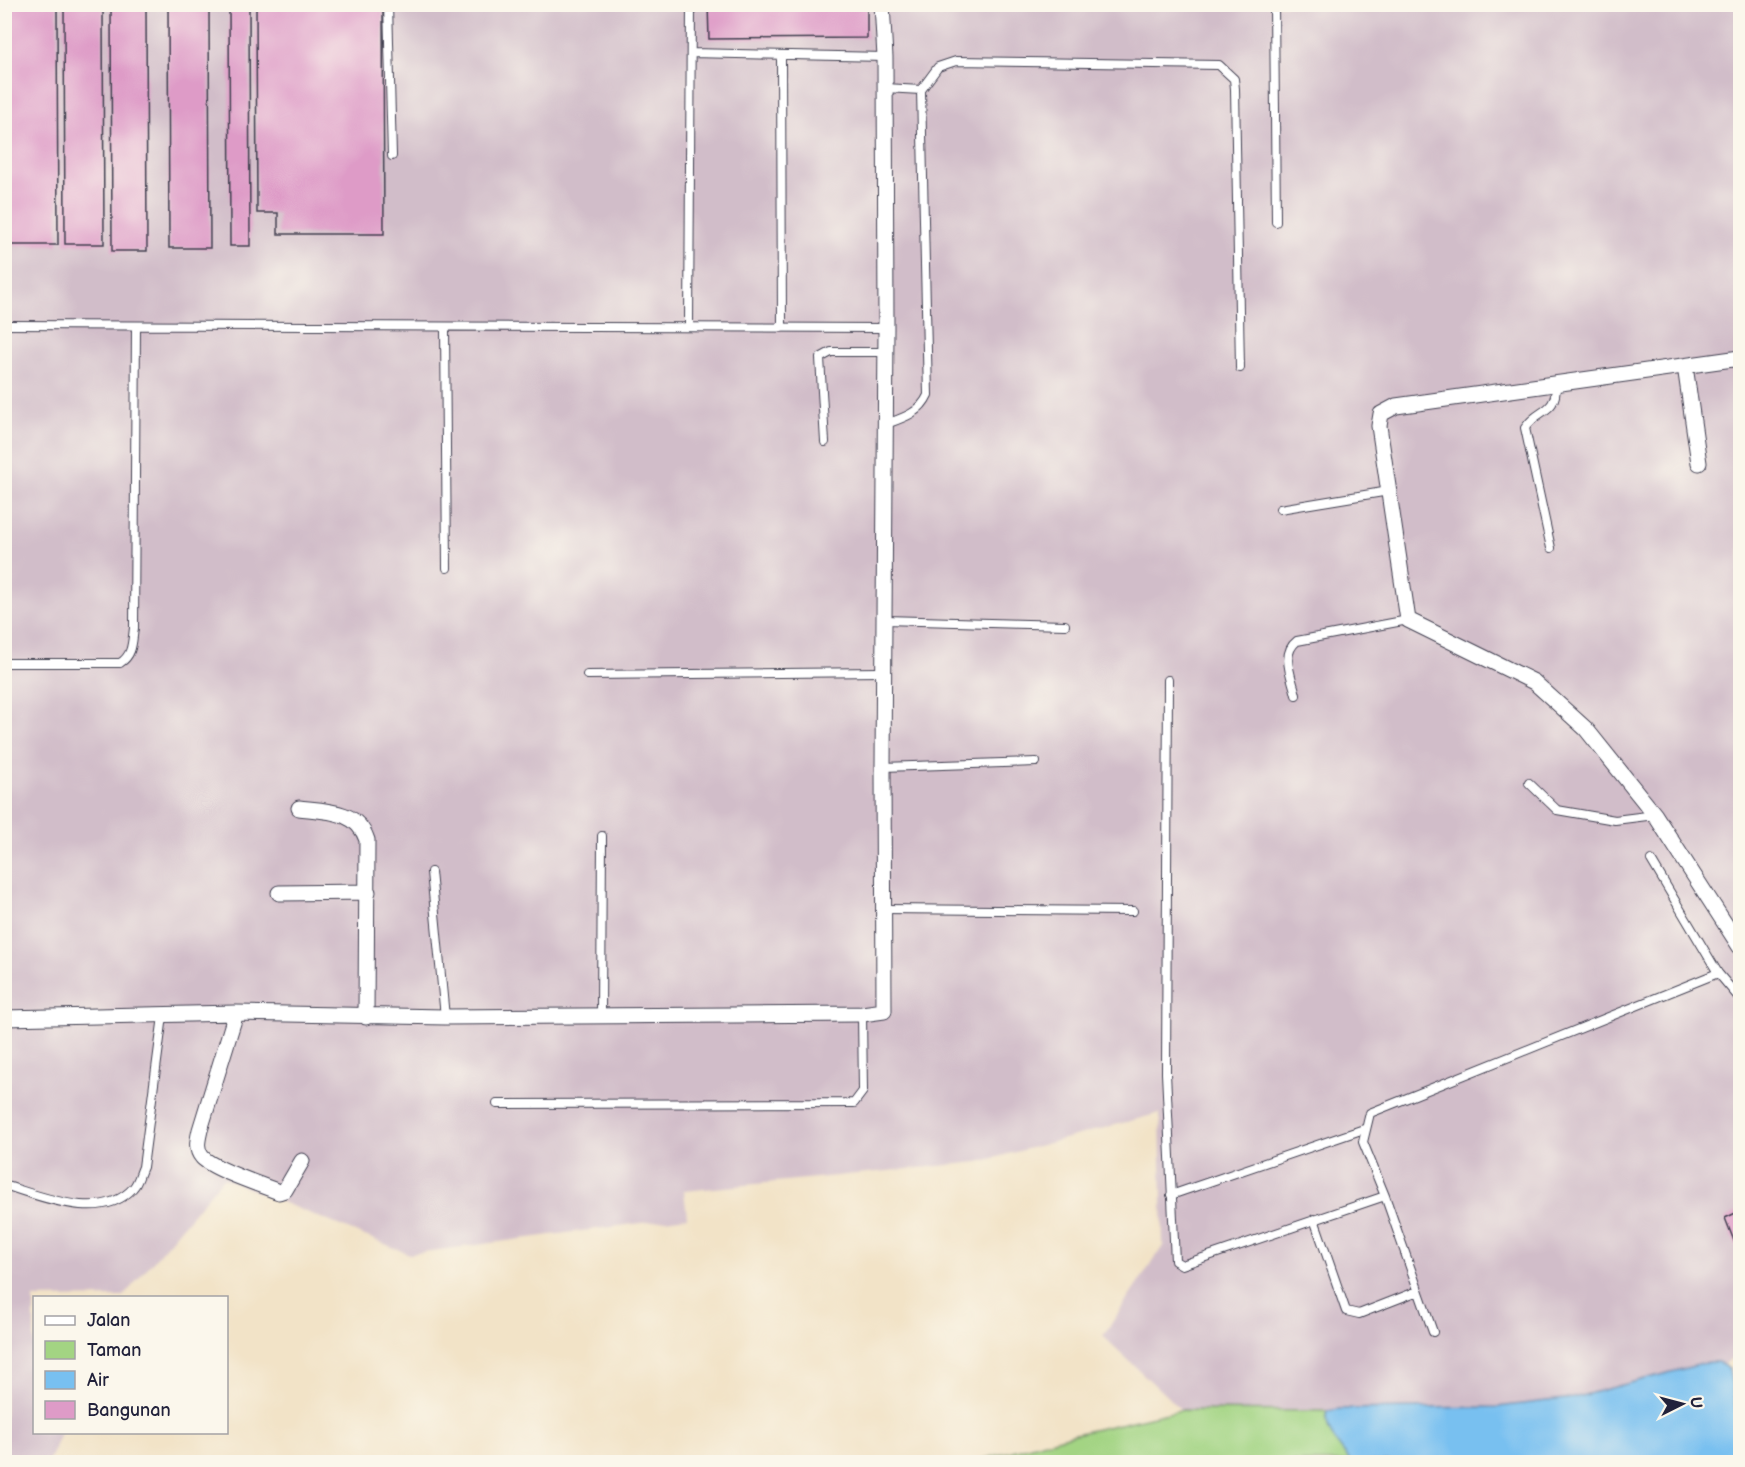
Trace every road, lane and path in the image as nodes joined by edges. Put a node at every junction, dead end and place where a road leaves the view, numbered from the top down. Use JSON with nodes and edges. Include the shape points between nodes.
{"nodes":[{"id":1,"x":388,"y":4,"type":"edge"},
{"id":2,"x":691,"y":4,"type":"edge"},
{"id":3,"x":882,"y":4,"type":"edge"},
{"id":4,"x":1274,"y":4,"type":"edge"},
{"id":5,"x":691,"y":53,"type":"junction"},
{"id":6,"x":781,"y":55,"type":"junction"},
{"id":7,"x":885,"y":57,"type":"junction"},
{"id":8,"x":885,"y":88,"type":"junction"},
{"id":9,"x":921,"y":90,"type":"junction"},
{"id":10,"x":392,"y":156,"type":"dead end"},
{"id":11,"x":1276,"y":222,"type":"dead end"},
{"id":12,"x":4,"y":325,"type":"edge"},
{"id":13,"x":136,"y":326,"type":"junction"},
{"id":14,"x":445,"y":327,"type":"junction"},
{"id":15,"x":689,"y":327,"type":"junction"},
{"id":16,"x":782,"y":328,"type":"junction"},
{"id":17,"x":886,"y":328,"type":"junction"},
{"id":18,"x":886,"y":352,"type":"junction"},
{"id":19,"x":1740,"y":358,"type":"edge"},
{"id":20,"x":1685,"y":366,"type":"junction"},
{"id":21,"x":1240,"y":368,"type":"dead end"},
{"id":22,"x":1556,"y":382,"type":"junction"},
{"id":23,"x":886,"y":424,"type":"junction"},
{"id":24,"x":825,"y":442,"type":"dead end"},
{"id":25,"x":1699,"y":463,"type":"dead end"},
{"id":26,"x":1389,"y":491,"type":"junction"},
{"id":27,"x":1280,"y":509,"type":"dead end"},
{"id":28,"x":1551,"y":548,"type":"dead end"},
{"id":29,"x":447,"y":568,"type":"dead end"},
{"id":30,"x":885,"y":620,"type":"junction"},
{"id":31,"x":1408,"y":620,"type":"junction"},
{"id":32,"x":1065,"y":625,"type":"dead end"},
{"id":33,"x":4,"y":663,"type":"edge"},
{"id":34,"x":884,"y":672,"type":"junction"},
{"id":35,"x":587,"y":675,"type":"dead end"},
{"id":36,"x":1168,"y":680,"type":"dead end"},
{"id":37,"x":1296,"y":695,"type":"dead end"},
{"id":38,"x":1036,"y":762,"type":"dead end"},
{"id":39,"x":882,"y":767,"type":"junction"},
{"id":40,"x":1529,"y":783,"type":"dead end"},
{"id":41,"x":299,"y":808,"type":"dead end"},
{"id":42,"x":1655,"y":815,"type":"junction"},
{"id":43,"x":602,"y":836,"type":"dead end"},
{"id":44,"x":1651,"y":860,"type":"dead end"},
{"id":45,"x":431,"y":872,"type":"dead end"},
{"id":46,"x":368,"y":892,"type":"junction"},
{"id":47,"x":279,"y":893,"type":"dead end"},
{"id":48,"x":884,"y":909,"type":"junction"},
{"id":49,"x":1133,"y":911,"type":"dead end"},
{"id":50,"x":1740,"y":947,"type":"edge"},
{"id":51,"x":1718,"y":973,"type":"junction"},
{"id":52,"x":1740,"y":999,"type":"edge"},
{"id":53,"x":236,"y":1013,"type":"junction"},
{"id":54,"x":861,"y":1014,"type":"junction"},
{"id":55,"x":602,"y":1015,"type":"junction"},
{"id":56,"x":163,"y":1016,"type":"junction"},
{"id":57,"x":366,"y":1017,"type":"junction"},
{"id":58,"x":445,"y":1017,"type":"junction"},
{"id":59,"x":4,"y":1018,"type":"edge"},
{"id":60,"x":497,"y":1104,"type":"dead end"},
{"id":61,"x":1364,"y":1129,"type":"junction"},
{"id":62,"x":302,"y":1161,"type":"dead end"},
{"id":63,"x":4,"y":1185,"type":"edge"},
{"id":64,"x":1171,"y":1195,"type":"junction"},
{"id":65,"x":1385,"y":1196,"type":"junction"},
{"id":66,"x":1314,"y":1220,"type":"junction"},
{"id":67,"x":1418,"y":1291,"type":"junction"},
{"id":68,"x":1433,"y":1332,"type":"dead end"}],
"edges":[{"from":1,"to":10,"type":"lane"},
{"from":2,"to":5,"type":"lane"},
{"from":3,"to":7,"type":"street"},
{"from":4,"to":11,"type":"lane"},
{"from":5,"to":6,"type":"lane"},
{"from":5,"to":15,"type":"lane"},
{"from":6,"to":7,"type":"lane"},
{"from":6,"to":16,"type":"lane"},
{"from":7,"to":8,"type":"street"},
{"from":8,"to":9,"type":"lane"},
{"from":8,"to":17,"type":"street"},
{"from":9,"to":21,"type":"lane","via":[[938,67],[956,61],[1219,65],[1229,72],[1235,89]]},
{"from":9,"to":23,"type":"lane","via":[[928,395],[923,406]]},
{"from":12,"to":13,"type":"lane"},
{"from":13,"to":14,"type":"lane"},
{"from":13,"to":33,"type":"lane","via":[[131,651],[120,663]]},
{"from":14,"to":15,"type":"lane"},
{"from":14,"to":29,"type":"lane"},
{"from":15,"to":16,"type":"lane"},
{"from":16,"to":17,"type":"lane"},
{"from":17,"to":18,"type":"street"},
{"from":18,"to":23,"type":"street"},
{"from":18,"to":24,"type":"lane","via":[[831,352],[820,358]]},
{"from":19,"to":20,"type":"street"},
{"from":20,"to":22,"type":"street"},
{"from":20,"to":25,"type":"street"},
{"from":22,"to":26,"type":"street","via":[[1434,399],[1386,410],[1379,426]]},
{"from":22,"to":28,"type":"lane","via":[[1556,400],[1525,428]]},
{"from":23,"to":30,"type":"street"},
{"from":26,"to":27,"type":"lane"},
{"from":26,"to":31,"type":"street"},
{"from":30,"to":32,"type":"lane"},
{"from":30,"to":34,"type":"street"},
{"from":31,"to":37,"type":"lane","via":[[1297,641],[1287,659]]},
{"from":31,"to":42,"type":"street","via":[[1534,682],[1586,729]]},
{"from":34,"to":35,"type":"lane"},
{"from":34,"to":39,"type":"street"},
{"from":36,"to":64,"type":"lane","via":[[1166,1073]]},
{"from":38,"to":39,"type":"lane"},
{"from":39,"to":48,"type":"street"},
{"from":40,"to":42,"type":"lane","via":[[1557,810],[1615,820]]},
{"from":41,"to":46,"type":"street","via":[[336,812],[356,820],[363,828],[367,840]]},
{"from":42,"to":50,"type":"street"},
{"from":43,"to":55,"type":"lane"},
{"from":44,"to":51,"type":"lane"},
{"from":45,"to":58,"type":"lane"},
{"from":46,"to":47,"type":"street"},
{"from":46,"to":57,"type":"street"},
{"from":48,"to":49,"type":"lane"},
{"from":48,"to":54,"type":"street","via":[[886,1006],[881,1012]]},
{"from":51,"to":52,"type":"lane"},
{"from":51,"to":61,"type":"lane","via":[[1370,1113]]},
{"from":53,"to":56,"type":"street"},
{"from":53,"to":57,"type":"street"},
{"from":53,"to":62,"type":"street","via":[[197,1147],[212,1164],[279,1192],[285,1190]]},
{"from":54,"to":55,"type":"street"},
{"from":54,"to":60,"type":"lane","via":[[863,1091],[854,1103]]},
{"from":55,"to":58,"type":"street"},
{"from":56,"to":59,"type":"street"},
{"from":56,"to":63,"type":"lane","via":[[143,1167],[134,1188],[116,1199],[70,1205]]},
{"from":57,"to":58,"type":"street"},
{"from":61,"to":64,"type":"lane"},
{"from":61,"to":65,"type":"lane","via":[[1362,1142]]},
{"from":64,"to":66,"type":"lane","via":[[1173,1256],[1179,1264]]},
{"from":65,"to":66,"type":"lane"},
{"from":65,"to":67,"type":"lane"},
{"from":66,"to":67,"type":"lane","via":[[1346,1311],[1359,1314]]},
{"from":67,"to":68,"type":"lane"}]}
